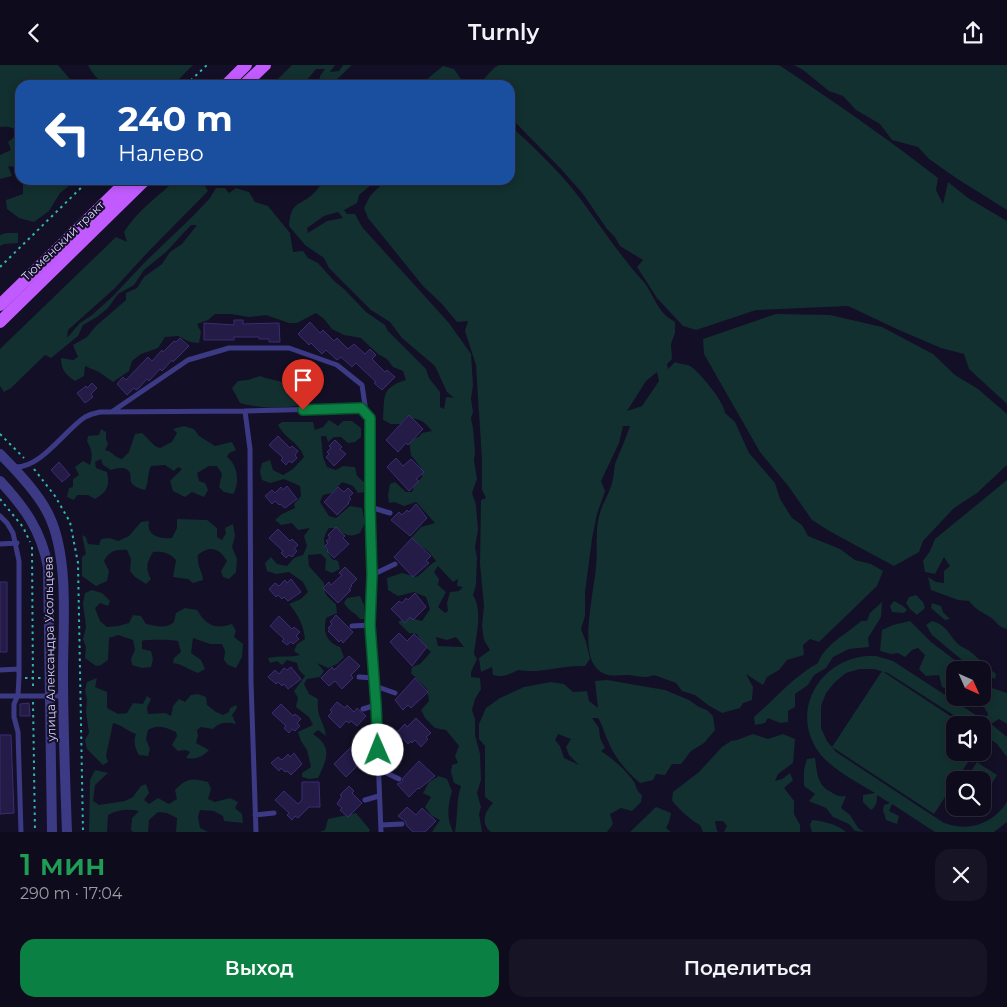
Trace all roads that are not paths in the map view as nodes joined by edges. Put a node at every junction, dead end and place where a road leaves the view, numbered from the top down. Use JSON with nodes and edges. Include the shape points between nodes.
{"nodes":[{"id":1,"x":246,"y":65,"type":"edge"},
{"id":2,"x":265,"y":65,"type":"edge"},
{"id":3,"x":231,"y":80,"type":"edge"},
{"id":4,"x":249,"y":80,"type":"edge"},
{"id":5,"x":123,"y":185,"type":"edge"},
{"id":6,"x":141,"y":185,"type":"edge"},
{"id":7,"x":0,"y":305,"type":"edge"},
{"id":8,"x":0,"y":322,"type":"edge"},
{"id":9,"x":245,"y":411,"type":"junction"},
{"id":10,"x":112,"y":412,"type":"junction"},
{"id":11,"x":366,"y":413,"type":"junction"},
{"id":12,"x":0,"y":454,"type":"edge"},
{"id":13,"x":10,"y":465,"type":"junction"},
{"id":14,"x":0,"y":481,"type":"edge"},
{"id":15,"x":370,"y":507,"type":"junction"},
{"id":16,"x":390,"y":513,"type":"dead end"},
{"id":17,"x":0,"y":516,"type":"edge"},
{"id":18,"x":0,"y":543,"type":"edge"},
{"id":19,"x":16,"y":543,"type":"junction"},
{"id":20,"x":395,"y":564,"type":"dead end"},
{"id":21,"x":372,"y":575,"type":"junction"},
{"id":22,"x":370,"y":625,"type":"junction"},
{"id":23,"x":352,"y":626,"type":"dead end"},
{"id":24,"x":19,"y":669,"type":"junction"},
{"id":25,"x":0,"y":670,"type":"edge"},
{"id":26,"x":358,"y":677,"type":"dead end"},
{"id":27,"x":374,"y":678,"type":"junction"},
{"id":28,"x":375,"y":686,"type":"junction"},
{"id":29,"x":395,"y":693,"type":"dead end"},
{"id":30,"x":18,"y":695,"type":"junction"},
{"id":31,"x":0,"y":696,"type":"edge"},
{"id":32,"x":50,"y":696,"type":"junction"},
{"id":33,"x":63,"y":696,"type":"junction"},
{"id":34,"x":376,"y":705,"type":"junction"},
{"id":35,"x":363,"y":709,"type":"dead end"},
{"id":36,"x":363,"y":764,"type":"dead end"},
{"id":37,"x":378,"y":767,"type":"junction"},
{"id":38,"x":399,"y":779,"type":"dead end"},
{"id":39,"x":379,"y":796,"type":"junction"},
{"id":40,"x":365,"y":800,"type":"dead end"},
{"id":41,"x":274,"y":813,"type":"dead end"},
{"id":42,"x":255,"y":815,"type":"junction"},
{"id":43,"x":381,"y":825,"type":"junction"},
{"id":44,"x":402,"y":825,"type":"dead end"},
{"id":45,"x":21,"y":832,"type":"edge"},
{"id":46,"x":52,"y":832,"type":"edge"},
{"id":47,"x":67,"y":832,"type":"edge"},
{"id":48,"x":256,"y":832,"type":"edge"},
{"id":49,"x":381,"y":832,"type":"edge"}],
"edges":[{"from":1,"to":3,"type":"main road"},
{"from":2,"to":4,"type":"main road"},
{"from":5,"to":7,"type":"main road","name":"Тюменский тракт"},
{"from":6,"to":8,"type":"main road","name":"Тюменский тракт"},
{"from":9,"to":10,"type":"lane"},
{"from":9,"to":11,"type":"lane","via":[[361,408]]},
{"from":9,"to":42,"type":"lane","via":[[250,449]]},
{"from":10,"to":11,"type":"lane","via":[[188,360],[229,348],[289,348],[337,365],[362,385]]},
{"from":10,"to":13,"type":"lane","via":[[100,411],[86,416],[38,459],[24,467]]},
{"from":11,"to":15,"type":"lane","via":[[370,418]]},
{"from":12,"to":13,"type":"street","name":"улица Александра Усольцева"},
{"from":13,"to":33,"type":"street","name":"улица Александра Усольцева","via":[[51,519],[59,547],[63,575]]},
{"from":14,"to":32,"type":"street","name":"улица Александра Усольцева","via":[[29,516],[45,548]]},
{"from":15,"to":16,"type":"lane"},
{"from":15,"to":21,"type":"lane"},
{"from":17,"to":19,"type":"lane","via":[[13,533]]},
{"from":18,"to":19,"type":"lane"},
{"from":19,"to":24,"type":"lane","via":[[19,561]]},
{"from":20,"to":21,"type":"lane"},
{"from":21,"to":22,"type":"lane"},
{"from":22,"to":23,"type":"lane"},
{"from":22,"to":27,"type":"lane"},
{"from":24,"to":25,"type":"lane"},
{"from":24,"to":30,"type":"lane"},
{"from":26,"to":27,"type":"lane"},
{"from":27,"to":28,"type":"lane"},
{"from":28,"to":29,"type":"lane"},
{"from":28,"to":34,"type":"lane"},
{"from":30,"to":31,"type":"lane"},
{"from":30,"to":32,"type":"lane"},
{"from":30,"to":45,"type":"lane","via":[[14,717],[18,733]]},
{"from":32,"to":33,"type":"lane"},
{"from":32,"to":46,"type":"street","name":"улица Александра Усольцева"},
{"from":33,"to":47,"type":"street","name":"улица Александра Усольцева"},
{"from":34,"to":35,"type":"lane"},
{"from":34,"to":37,"type":"lane"},
{"from":36,"to":37,"type":"lane"},
{"from":37,"to":38,"type":"lane"},
{"from":37,"to":39,"type":"lane"},
{"from":39,"to":40,"type":"lane"},
{"from":39,"to":43,"type":"lane"},
{"from":41,"to":42,"type":"lane"},
{"from":42,"to":48,"type":"lane"},
{"from":43,"to":44,"type":"lane"},
{"from":43,"to":49,"type":"lane"}]}
